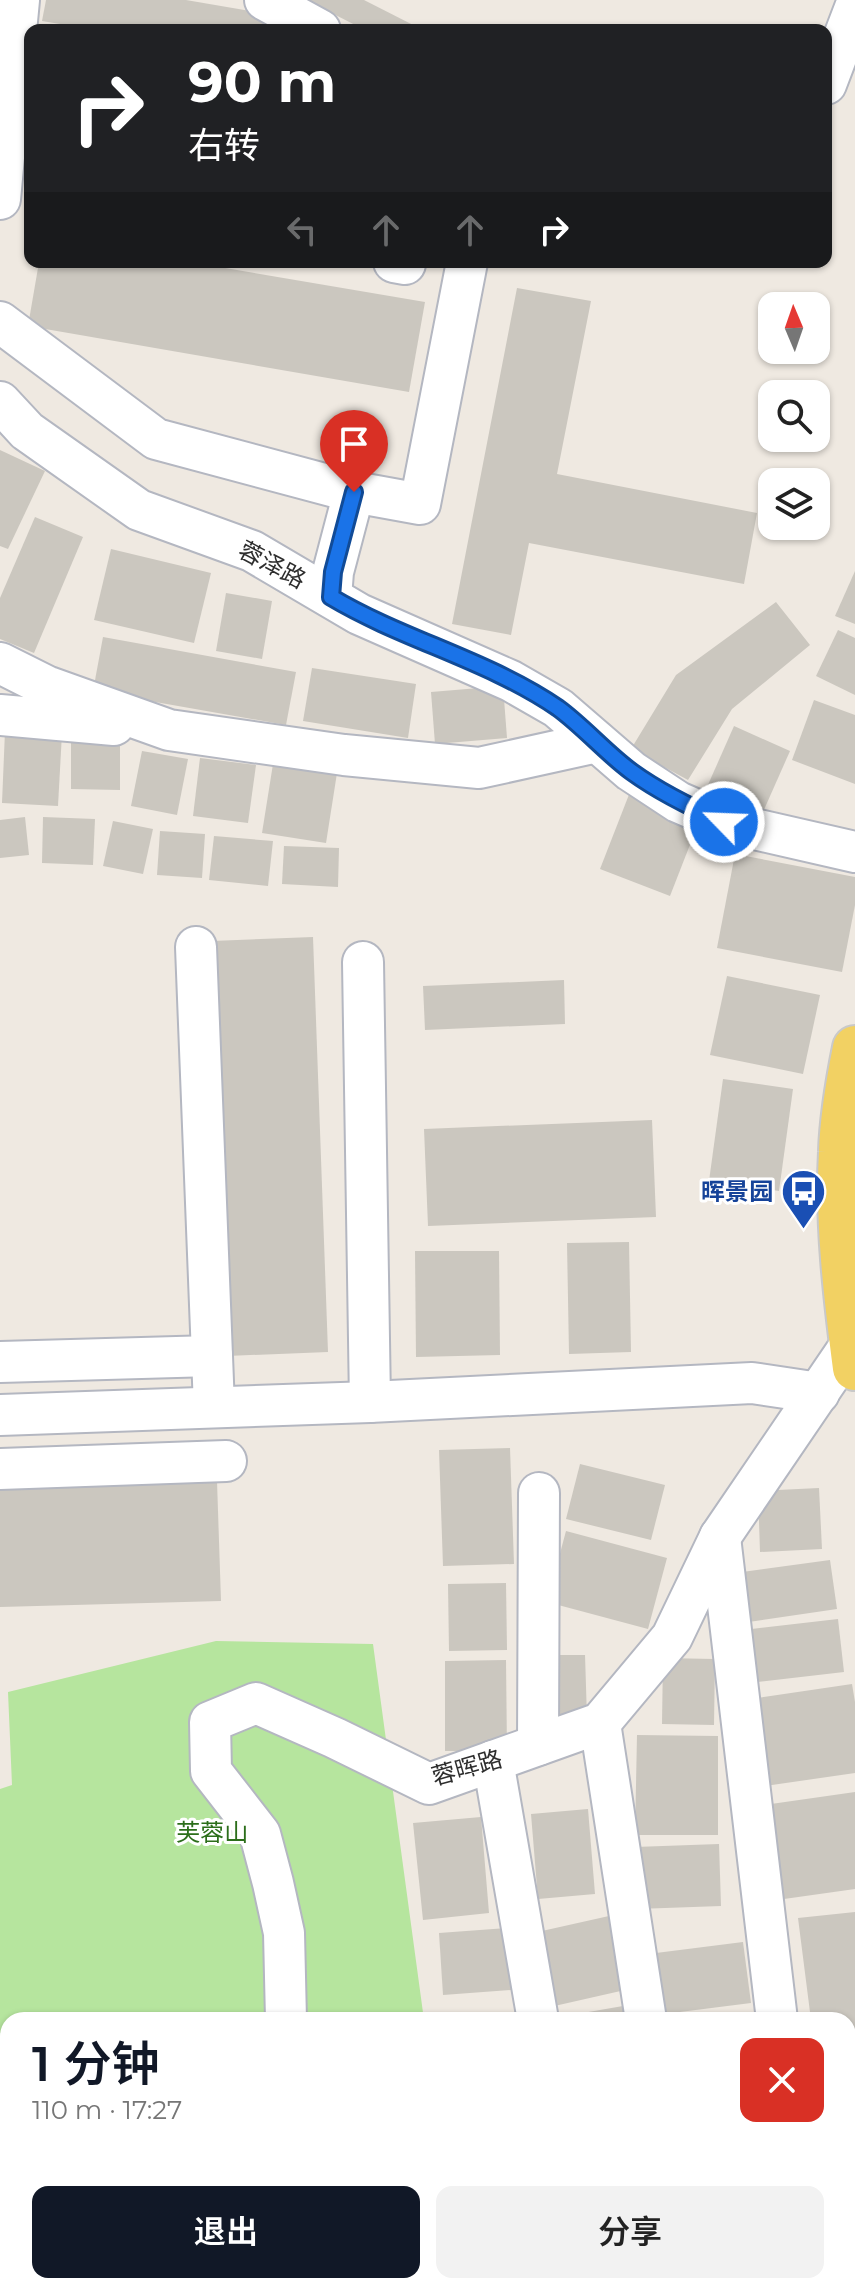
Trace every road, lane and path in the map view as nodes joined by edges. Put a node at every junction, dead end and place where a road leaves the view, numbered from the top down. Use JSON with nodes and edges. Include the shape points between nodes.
{"nodes":[{"id":1,"x":265,"y":0,"type":"edge"},
{"id":2,"x":855,"y":8,"type":"edge"},
{"id":3,"x":21,"y":23,"type":"edge"},
{"id":4,"x":309,"y":24,"type":"edge"},
{"id":5,"x":832,"y":68,"type":"edge"},
{"id":6,"x":0,"y":198,"type":"edge"},
{"id":7,"x":24,"y":202,"type":"edge"},
{"id":8,"x":466,"y":268,"type":"edge"},
{"id":9,"x":0,"y":322,"type":"edge"},
{"id":10,"x":0,"y":402,"type":"edge"},
{"id":11,"x":354,"y":492,"type":"junction"},
{"id":12,"x":331,"y":597,"type":"junction"},
{"id":13,"x":0,"y":663,"type":"edge"},
{"id":14,"x":0,"y":715,"type":"edge"},
{"id":15,"x":169,"y":730,"type":"junction"},
{"id":16,"x":597,"y":742,"type":"junction"},
{"id":17,"x":855,"y":852,"type":"edge"},
{"id":18,"x":196,"y":947,"type":"dead end"},
{"id":19,"x":363,"y":962,"type":"dead end"},
{"id":20,"x":855,"y":1048,"type":"edge"},
{"id":21,"x":848,"y":1226,"type":"edge"},
{"id":22,"x":212,"y":1356,"type":"junction"},
{"id":23,"x":853,"y":1356,"type":"edge"},
{"id":24,"x":0,"y":1362,"type":"edge"},
{"id":25,"x":819,"y":1393,"type":"junction"},
{"id":26,"x":370,"y":1402,"type":"junction"},
{"id":27,"x":214,"y":1407,"type":"junction"},
{"id":28,"x":0,"y":1415,"type":"edge"},
{"id":29,"x":226,"y":1461,"type":"dead end"},
{"id":30,"x":0,"y":1469,"type":"edge"},
{"id":31,"x":539,"y":1493,"type":"dead end"},
{"id":32,"x":720,"y":1537,"type":"junction"},
{"id":33,"x":600,"y":1723,"type":"junction"},
{"id":34,"x":538,"y":1745,"type":"junction"},
{"id":35,"x":493,"y":1761,"type":"junction"},
{"id":36,"x":286,"y":2012,"type":"edge"},
{"id":37,"x":537,"y":2012,"type":"edge"},
{"id":38,"x":645,"y":2012,"type":"edge"},
{"id":39,"x":776,"y":2012,"type":"edge"}],
"edges":[{"from":1,"to":4,"type":"street"},
{"from":2,"to":5,"type":"street"},
{"from":3,"to":6,"type":"street"},
{"from":6,"to":7,"type":"street"},
{"from":8,"to":11,"type":"street","via":[[420,504]]},
{"from":9,"to":11,"type":"street","via":[[156,439]]},
{"from":10,"to":12,"type":"street","name":"蓉泽路","via":[[27,431],[139,510],[252,551]]},
{"from":11,"to":12,"type":"street"},
{"from":12,"to":16,"type":"street","name":"蓉泽路","via":[[511,681],[558,708]]},
{"from":13,"to":15,"type":"street","via":[[46,686]]},
{"from":14,"to":15,"type":"street"},
{"from":15,"to":16,"type":"street","via":[[479,768]]},
{"from":16,"to":17,"type":"street","name":"蓉泽路","via":[[678,802],[724,822]]},
{"from":18,"to":22,"type":"street"},
{"from":19,"to":26,"type":"street"},
{"from":20,"to":21,"type":"main road","via":[[840,1154]]},
{"from":21,"to":23,"type":"main road"},
{"from":22,"to":24,"type":"street"},
{"from":22,"to":27,"type":"street"},
{"from":23,"to":25,"type":"street"},
{"from":25,"to":26,"type":"street","via":[[752,1383]]},
{"from":25,"to":32,"type":"street"},
{"from":26,"to":27,"type":"street"},
{"from":27,"to":28,"type":"street"},
{"from":29,"to":30,"type":"street"},
{"from":31,"to":34,"type":"street"},
{"from":32,"to":33,"type":"street","via":[[672,1637]]},
{"from":32,"to":39,"type":"street"},
{"from":33,"to":34,"type":"street","name":"蓉晖路"},
{"from":33,"to":38,"type":"street"},
{"from":34,"to":35,"type":"street","name":"蓉晖路"},
{"from":35,"to":36,"type":"street","name":"蓉晖路","via":[[429,1784],[256,1703],[210,1722],[211,1771],[260,1834],[273,1883],[284,1933]]},
{"from":35,"to":37,"type":"street"}]}
